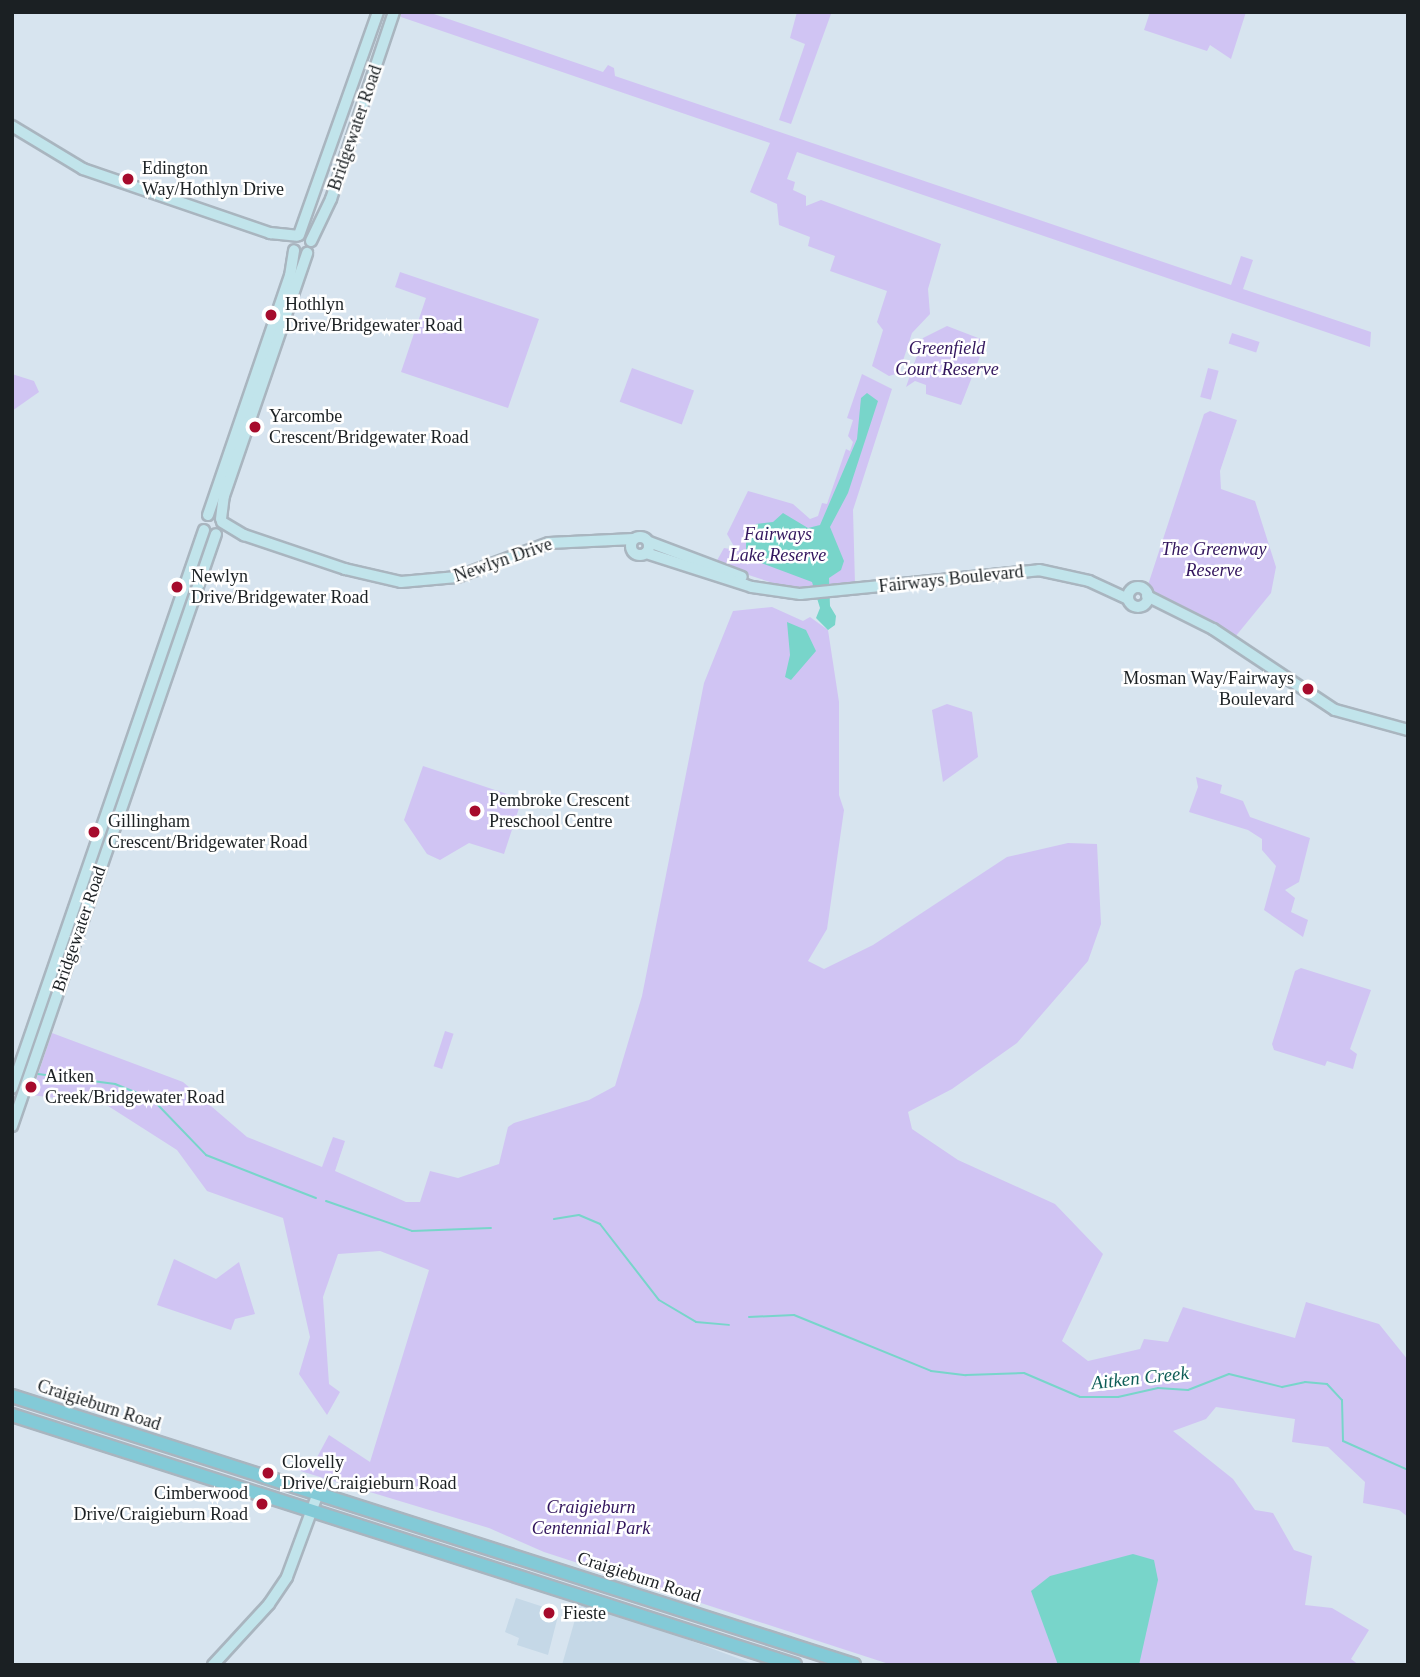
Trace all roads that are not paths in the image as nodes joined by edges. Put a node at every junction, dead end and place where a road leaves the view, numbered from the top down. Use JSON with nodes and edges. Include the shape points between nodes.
{"nodes":[{"id":1,"x":377,"y":12,"type":"edge"},
{"id":2,"x":394,"y":12,"type":"edge"},
{"id":3,"x":12,"y":126,"type":"edge"},
{"id":4,"x":311,"y":241,"type":"junction"},
{"id":5,"x":295,"y":242,"type":"junction"},
{"id":6,"x":307,"y":253,"type":"junction"},
{"id":7,"x":208,"y":515,"type":"junction"},
{"id":8,"x":219,"y":527,"type":"junction"},
{"id":9,"x":204,"y":530,"type":"junction"},
{"id":10,"x":647,"y":548,"type":"joint"},
{"id":11,"x":1408,"y":730,"type":"edge"},
{"id":12,"x":122,"y":762,"type":"junction"},
{"id":13,"x":134,"y":767,"type":"junction"},
{"id":14,"x":97,"y":856,"type":"junction"},
{"id":15,"x":47,"y":1025,"type":"junction"},
{"id":16,"x":27,"y":1045,"type":"junction"},
{"id":17,"x":31,"y":1072,"type":"junction"},
{"id":18,"x":17,"y":1075,"type":"junction"},
{"id":19,"x":12,"y":1088,"type":"edge"},
{"id":20,"x":12,"y":1126,"type":"edge"},
{"id":21,"x":12,"y":1396,"type":"edge"},
{"id":22,"x":12,"y":1415,"type":"edge"},
{"id":23,"x":322,"y":1494,"type":"junction"},
{"id":24,"x":316,"y":1512,"type":"junction"},
{"id":25,"x":213,"y":1665,"type":"edge"},
{"id":26,"x":794,"y":1665,"type":"edge"},
{"id":27,"x":855,"y":1665,"type":"edge"}],
"edges":[{"from":1,"to":5,"type":"street","name":"Bridgewater Road"},
{"from":2,"to":4,"type":"street","name":"Bridgewater Road","via":[[331,199]]},
{"from":3,"to":5,"type":"street","via":[[83,169]]},
{"from":4,"to":5,"type":"street"},
{"from":4,"to":6,"type":"street","name":"Bridgewater Road"},
{"from":5,"to":6,"type":"street"},
{"from":5,"to":7,"type":"street","name":"Bridgewater Road","via":[[290,276]]},
{"from":6,"to":8,"type":"street","name":"Bridgewater Road","via":[[226,488]]},
{"from":7,"to":8,"type":"street"},
{"from":7,"to":9,"type":"street","name":"Bridgewater Road","via":[[202,522]]},
{"from":8,"to":9,"type":"street"},
{"from":8,"to":10,"type":"street","name":"Newlyn Drive","via":[[366,576],[412,583],[467,575],[537,546],[603,541],[633,545],[641,537]]},
{"from":8,"to":13,"type":"street","name":"Bridgewater Road"},
{"from":9,"to":12,"type":"street","name":"Bridgewater Road"},
{"from":10,"to":11,"type":"street","name":"Fairways Boulevard","via":[[807,595],[1028,570],[1065,574],[1129,595],[1139,587],[1146,600],[1213,629],[1335,710]]},
{"from":12,"to":13,"type":"street"},
{"from":12,"to":14,"type":"street","name":"Bridgewater Road"},
{"from":13,"to":14,"type":"street","name":"Bridgewater Road"},
{"from":14,"to":15,"type":"street","name":"Bridgewater Road"},
{"from":14,"to":16,"type":"street","name":"Bridgewater Road"},
{"from":15,"to":16,"type":"street","via":[[32,1052]]},
{"from":15,"to":17,"type":"street","name":"Bridgewater Road"},
{"from":16,"to":18,"type":"street","name":"Bridgewater Road"},
{"from":17,"to":18,"type":"street","via":[[28,1062]]},
{"from":17,"to":20,"type":"street","name":"Bridgewater Road"},
{"from":18,"to":19,"type":"street","name":"Bridgewater Road"},
{"from":21,"to":23,"type":"main road","name":"Craigieburn Road"},
{"from":22,"to":24,"type":"main road","name":"Craigieburn Road"},
{"from":23,"to":24,"type":"street"},
{"from":23,"to":27,"type":"main road","name":"Craigieburn Road"},
{"from":24,"to":25,"type":"street","via":[[297,1558],[269,1604]]},
{"from":24,"to":26,"type":"main road","name":"Craigieburn Road"}]}
